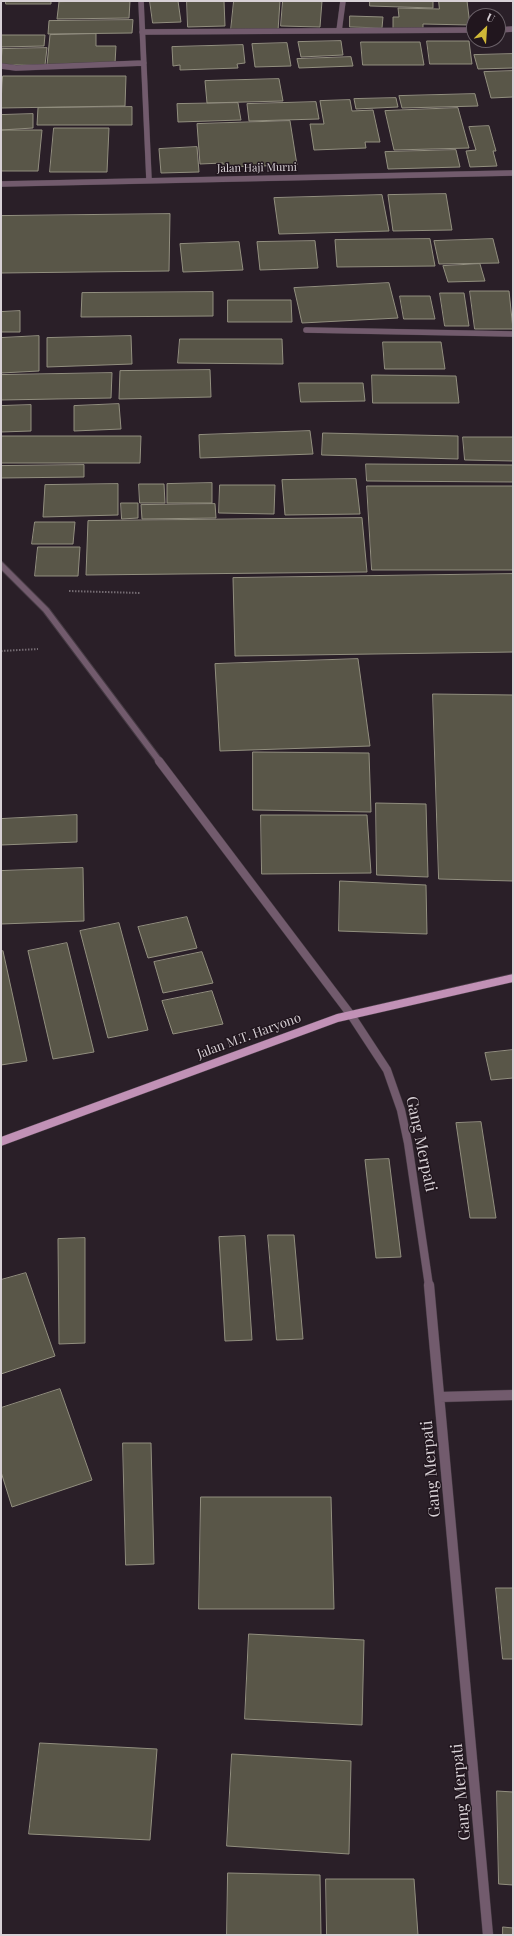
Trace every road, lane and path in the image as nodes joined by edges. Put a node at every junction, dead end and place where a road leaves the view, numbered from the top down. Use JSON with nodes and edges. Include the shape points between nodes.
{"nodes":[{"id":1,"x":141,"y":1,"type":"edge"},
{"id":2,"x":343,"y":1,"type":"edge"},
{"id":3,"x":466,"y":30,"type":"edge"},
{"id":4,"x":339,"y":31,"type":"junction"},
{"id":5,"x":142,"y":32,"type":"junction"},
{"id":6,"x":144,"y":63,"type":"junction"},
{"id":7,"x":1,"y":66,"type":"edge"},
{"id":8,"x":513,"y":173,"type":"edge"},
{"id":9,"x":149,"y":180,"type":"junction"},
{"id":10,"x":1,"y":184,"type":"edge"},
{"id":11,"x":306,"y":330,"type":"dead end"},
{"id":12,"x":513,"y":334,"type":"edge"},
{"id":13,"x":1,"y":565,"type":"edge"},
{"id":14,"x":26,"y":590,"type":"junction"},
{"id":15,"x":140,"y":593,"type":"dead end"},
{"id":16,"x":513,"y":978,"type":"edge"},
{"id":17,"x":351,"y":1015,"type":"junction"},
{"id":18,"x":1,"y":1142,"type":"edge"},
{"id":19,"x":513,"y":1395,"type":"edge"},
{"id":20,"x":440,"y":1397,"type":"junction"},
{"id":21,"x":488,"y":1935,"type":"edge"}],
"edges":[{"from":1,"to":5,"type":"street"},
{"from":2,"to":4,"type":"street"},
{"from":3,"to":4,"type":"street"},
{"from":4,"to":5,"type":"street"},
{"from":5,"to":6,"type":"street"},
{"from":6,"to":7,"type":"street","via":[[16,68]]},
{"from":6,"to":9,"type":"street"},
{"from":8,"to":9,"type":"street","name":"Jalan Haji Murni"},
{"from":9,"to":10,"type":"street","name":"Jalan Haji Murni"},
{"from":11,"to":12,"type":"street"},
{"from":13,"to":14,"type":"street","name":"Gang Merpati"},
{"from":14,"to":15,"type":"path"},
{"from":14,"to":17,"type":"street","name":"Gang Merpati","via":[[65,634]]},
{"from":16,"to":17,"type":"main road","name":"Jalan M.T. Haryono"},
{"from":17,"to":18,"type":"main road","name":"Jalan M.T. Haryono"},
{"from":17,"to":20,"type":"street","name":"Gang Merpati","via":[[387,1070],[401,1110],[428,1272]]},
{"from":19,"to":20,"type":"street"},
{"from":20,"to":21,"type":"street","name":"Gang Merpati"}]}
